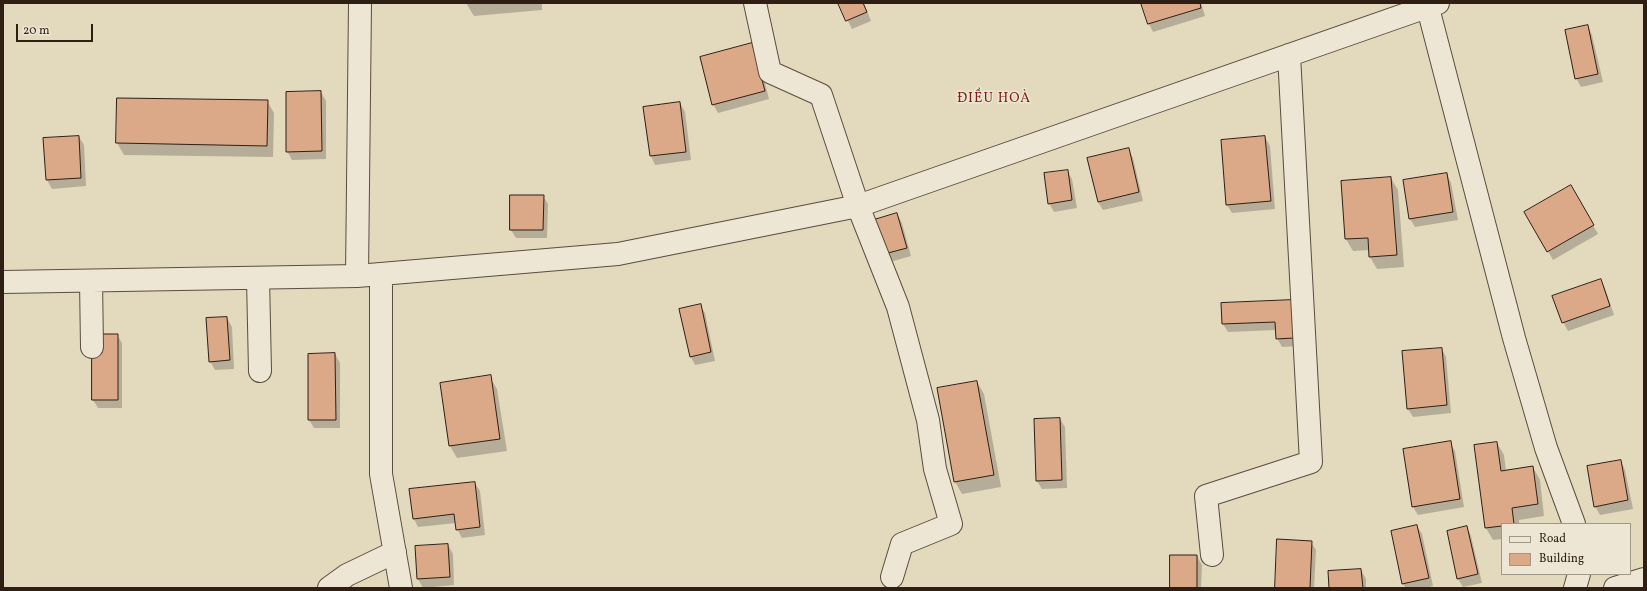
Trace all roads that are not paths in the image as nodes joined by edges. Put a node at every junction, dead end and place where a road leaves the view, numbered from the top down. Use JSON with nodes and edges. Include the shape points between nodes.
{"nodes":[{"id":1,"x":360,"y":3,"type":"edge"},
{"id":2,"x":755,"y":3,"type":"edge"},
{"id":3,"x":1432,"y":5,"type":"edge"},
{"id":4,"x":1289,"y":55,"type":"junction"},
{"id":5,"x":858,"y":206,"type":"junction"},
{"id":6,"x":381,"y":274,"type":"junction"},
{"id":7,"x":357,"y":276,"type":"junction"},
{"id":8,"x":258,"y":278,"type":"junction"},
{"id":9,"x":91,"y":281,"type":"junction"},
{"id":10,"x":3,"y":282,"type":"edge"},
{"id":11,"x":92,"y":347,"type":"dead end"},
{"id":12,"x":260,"y":371,"type":"dead end"},
{"id":13,"x":1574,"y":523,"type":"edge"},
{"id":14,"x":395,"y":552,"type":"junction"},
{"id":15,"x":1212,"y":555,"type":"dead end"},
{"id":16,"x":1579,"y":575,"type":"edge"},
{"id":17,"x":892,"y":577,"type":"dead end"},
{"id":18,"x":1644,"y":579,"type":"edge"},
{"id":19,"x":329,"y":588,"type":"edge"},
{"id":20,"x":401,"y":588,"type":"edge"},
{"id":21,"x":1575,"y":588,"type":"edge"},
{"id":22,"x":1615,"y":588,"type":"edge"}],
"edges":[{"from":1,"to":7,"type":"street"},
{"from":2,"to":5,"type":"street","via":[[770,72],[821,95]]},
{"from":3,"to":4,"type":"street"},
{"from":3,"to":13,"type":"street","via":[[1514,338],[1546,448]]},
{"from":4,"to":5,"type":"street"},
{"from":4,"to":15,"type":"street","via":[[1311,462],[1206,496]]},
{"from":5,"to":6,"type":"street","via":[[618,254]]},
{"from":5,"to":17,"type":"street","via":[[898,307],[928,420],[935,470],[951,524],[902,544]]},
{"from":6,"to":7,"type":"street"},
{"from":6,"to":14,"type":"street","via":[[381,474]]},
{"from":7,"to":8,"type":"street"},
{"from":8,"to":9,"type":"street"},
{"from":8,"to":12,"type":"street"},
{"from":9,"to":10,"type":"street"},
{"from":9,"to":11,"type":"street"},
{"from":14,"to":19,"type":"street","via":[[347,575]]},
{"from":14,"to":20,"type":"street"},
{"from":16,"to":21,"type":"street"},
{"from":18,"to":22,"type":"street"}]}
